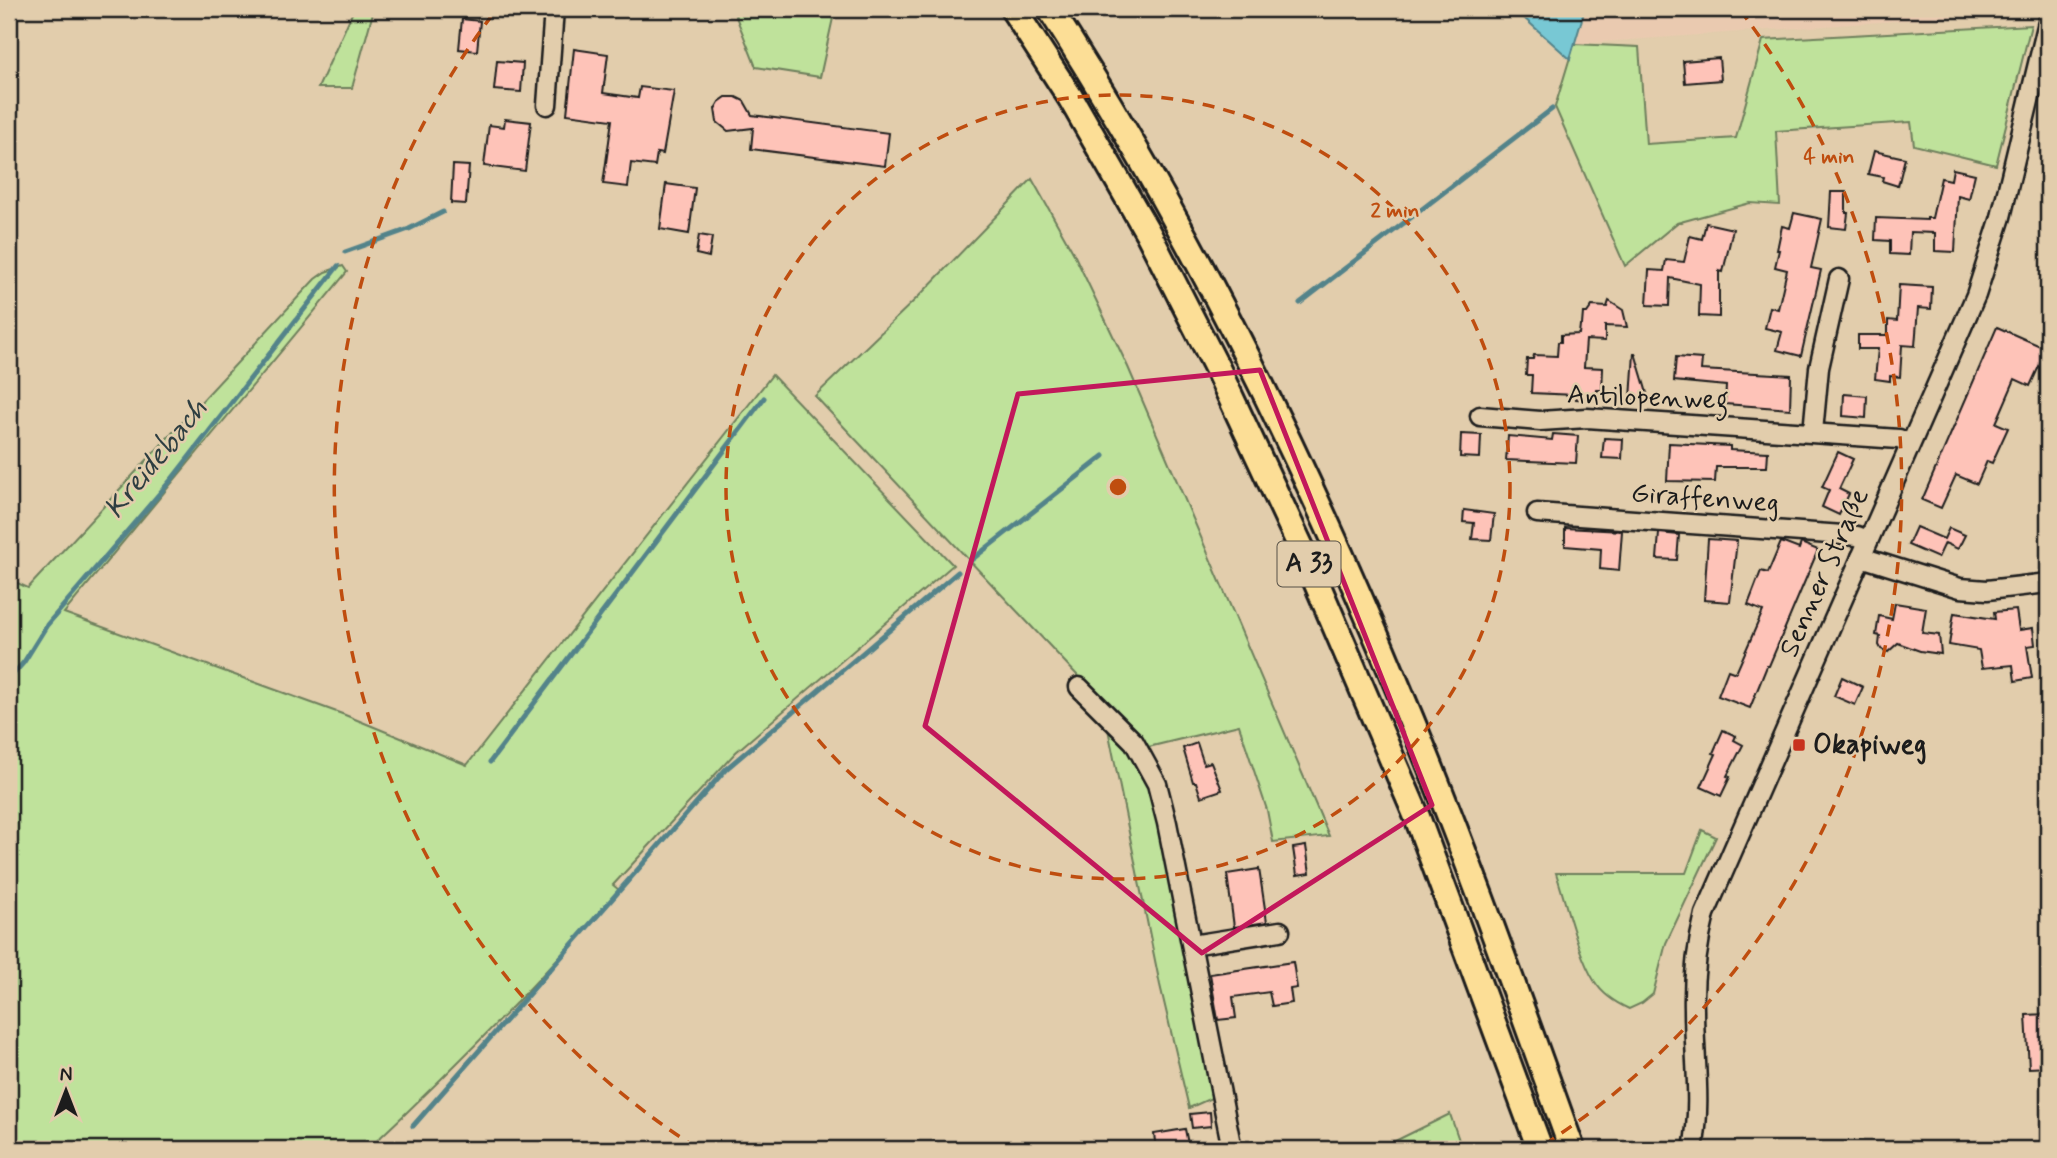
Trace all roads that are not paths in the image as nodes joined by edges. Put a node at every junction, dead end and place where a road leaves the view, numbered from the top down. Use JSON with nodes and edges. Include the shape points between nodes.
{"nodes":[{"id":1,"x":554,"y":9,"type":"edge"},
{"id":2,"x":1013,"y":9,"type":"edge"},
{"id":3,"x":1050,"y":9,"type":"edge"},
{"id":4,"x":2048,"y":22,"type":"edge"},
{"id":5,"x":547,"y":105,"type":"dead end"},
{"id":6,"x":1839,"y":279,"type":"dead end"},
{"id":7,"x":1480,"y":416,"type":"dead end"},
{"id":8,"x":1813,"y":432,"type":"junction"},
{"id":9,"x":1910,"y":444,"type":"junction"},
{"id":10,"x":1537,"y":513,"type":"dead end"},
{"id":11,"x":1865,"y":548,"type":"junction"},
{"id":12,"x":2048,"y":583,"type":"edge"},
{"id":13,"x":1079,"y":687,"type":"dead end"},
{"id":14,"x":1280,"y":932,"type":"dead end"},
{"id":15,"x":1192,"y":945,"type":"junction"},
{"id":16,"x":1232,"y":1149,"type":"edge"},
{"id":17,"x":1540,"y":1149,"type":"edge"},
{"id":18,"x":1572,"y":1149,"type":"edge"},
{"id":19,"x":1693,"y":1149,"type":"edge"}],
"edges":[{"from":1,"to":5,"type":"street"},
{"from":2,"to":17,"type":"highway","number":"A 33","via":[[1148,233],[1219,370],[1417,817]]},
{"from":3,"to":18,"type":"highway","number":"A 33","via":[[1176,220],[1335,544],[1446,805]]},
{"from":4,"to":9,"type":"street","name":"Senner Straße","via":[[1989,260]]},
{"from":6,"to":8,"type":"street","via":[[1819,368]]},
{"from":7,"to":8,"type":"street","name":"Antilopenweg"},
{"from":8,"to":9,"type":"street","name":"Antilopenweg","via":[[1899,439]]},
{"from":9,"to":11,"type":"street","name":"Senner Straße"},
{"from":10,"to":11,"type":"street","name":"Giraffenweg","via":[[1857,536]]},
{"from":11,"to":12,"type":"street","via":[[1960,588],[1987,590]]},
{"from":11,"to":19,"type":"street","name":"Senner Straße","via":[[1705,914],[1694,988],[1698,1103]]},
{"from":13,"to":15,"type":"street","via":[[1134,741],[1157,784]]},
{"from":14,"to":15,"type":"street"},
{"from":15,"to":16,"type":"street"}]}
